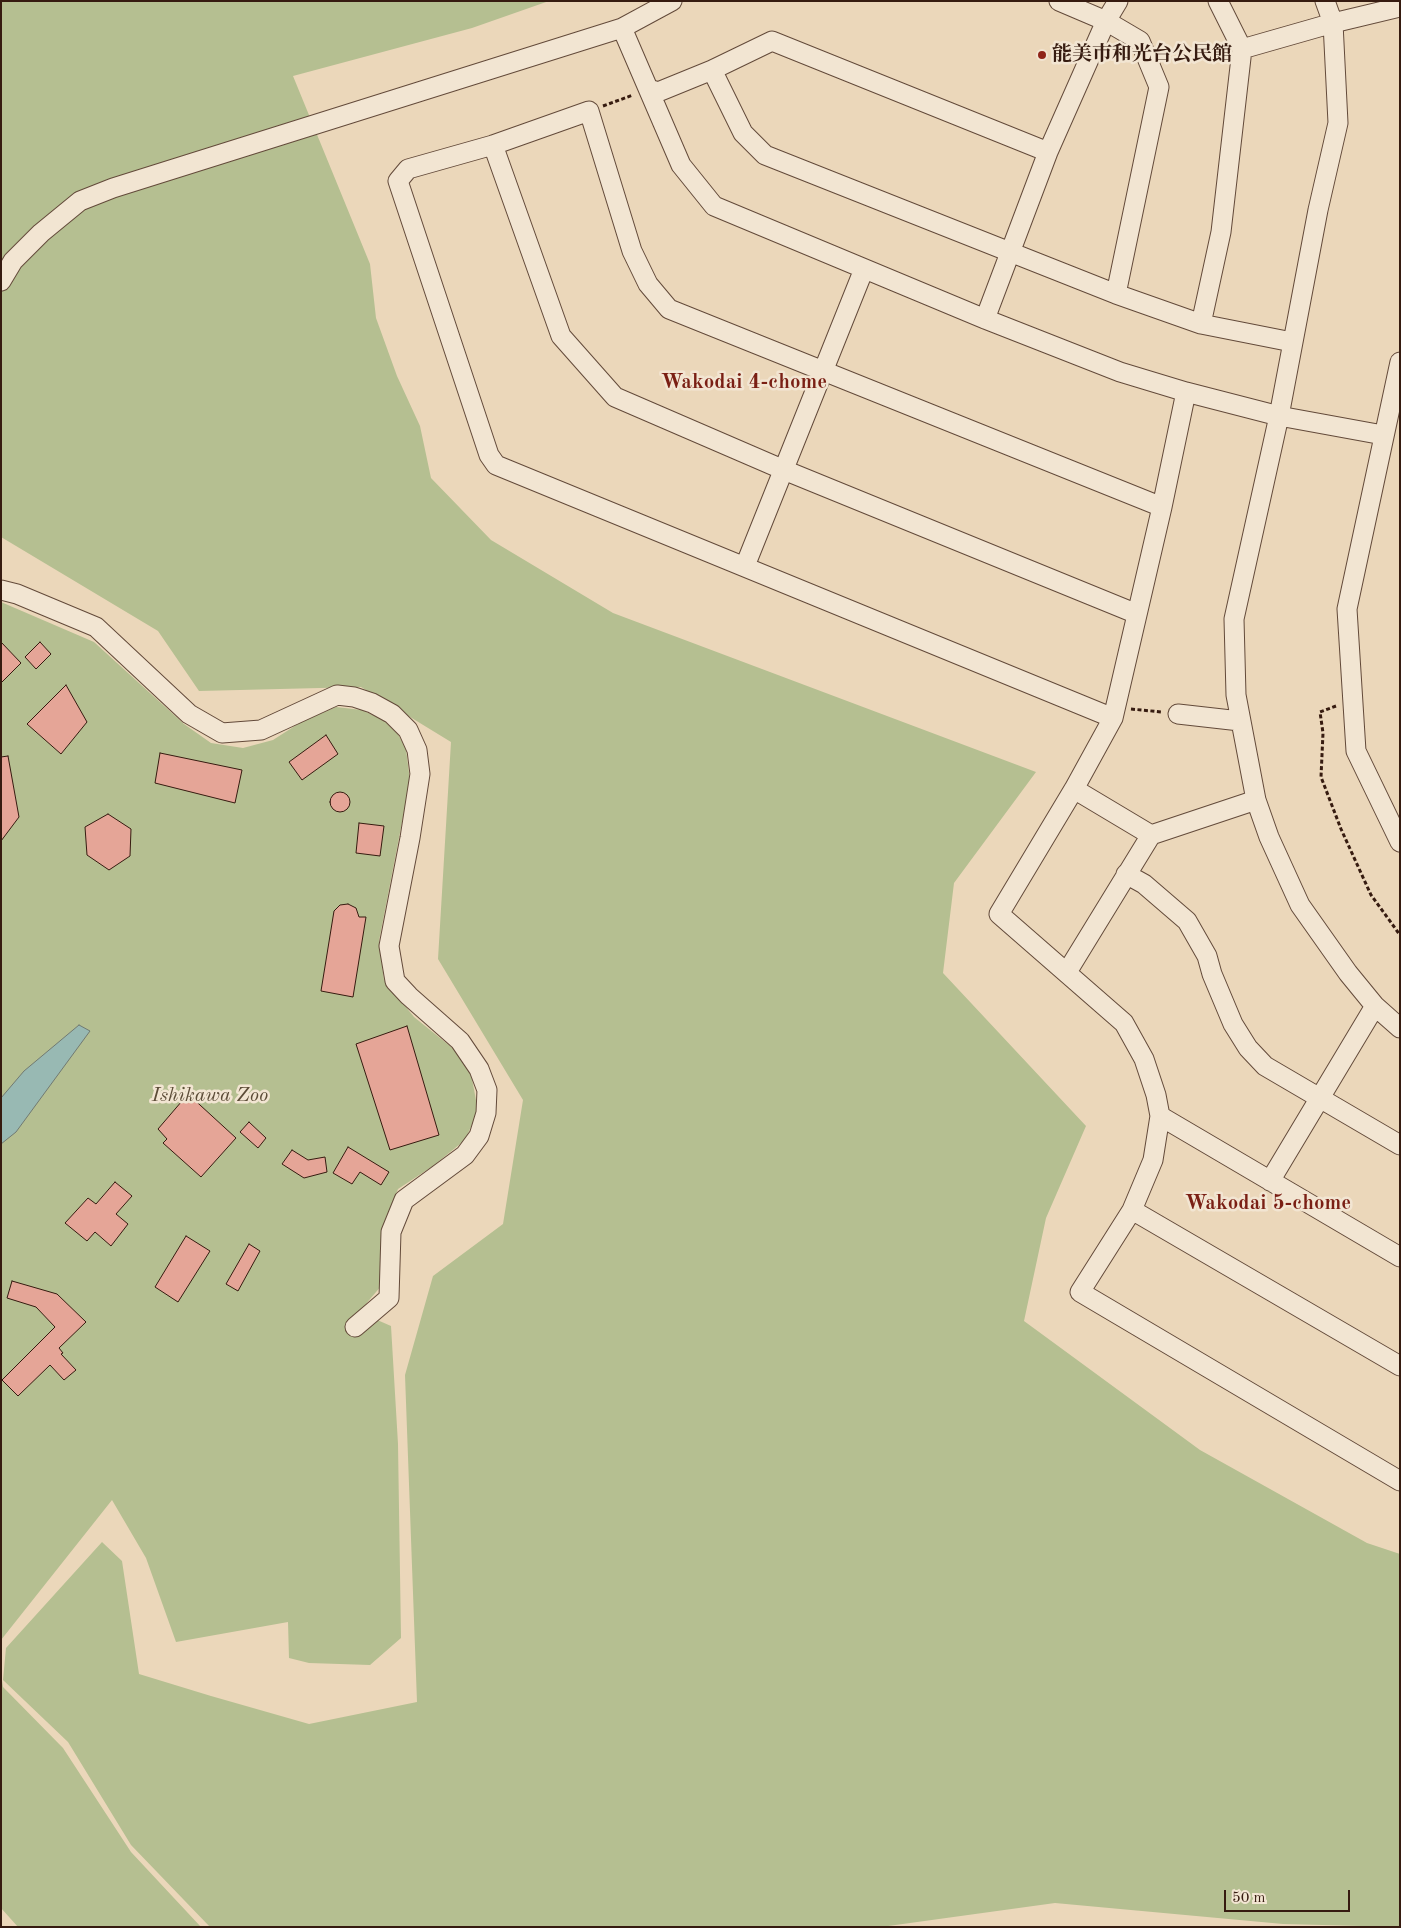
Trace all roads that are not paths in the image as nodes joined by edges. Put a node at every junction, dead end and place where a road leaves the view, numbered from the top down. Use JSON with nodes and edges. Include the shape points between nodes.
{"nodes":[{"id":1,"x":672,"y":1,"type":"edge"},
{"id":2,"x":1059,"y":1,"type":"edge"},
{"id":3,"x":1118,"y":1,"type":"edge"},
{"id":4,"x":1218,"y":1,"type":"edge"},
{"id":5,"x":1325,"y":1,"type":"edge"},
{"id":6,"x":1400,"y":7,"type":"edge"},
{"id":7,"x":1106,"y":21,"type":"junction"},
{"id":8,"x":1334,"y":22,"type":"junction"},
{"id":9,"x":622,"y":28,"type":"junction"},
{"id":10,"x":1242,"y":49,"type":"junction"},
{"id":11,"x":712,"y":70,"type":"junction"},
{"id":12,"x":649,"y":89,"type":"junction"},
{"id":13,"x":493,"y":145,"type":"junction"},
{"id":14,"x":1048,"y":152,"type":"junction"},
{"id":15,"x":1011,"y":252,"type":"junction"},
{"id":16,"x":864,"y":269,"type":"junction"},
{"id":17,"x":1,"y":281,"type":"edge"},
{"id":18,"x":1116,"y":294,"type":"junction"},
{"id":19,"x":985,"y":319,"type":"junction"},
{"id":20,"x":1201,"y":324,"type":"junction"},
{"id":21,"x":1292,"y":342,"type":"junction"},
{"id":22,"x":1400,"y":362,"type":"edge"},
{"id":23,"x":824,"y":372,"type":"junction"},
{"id":24,"x":1186,"y":392,"type":"junction"},
{"id":25,"x":1279,"y":416,"type":"junction"},
{"id":26,"x":1383,"y":435,"type":"junction"},
{"id":27,"x":784,"y":470,"type":"junction"},
{"id":28,"x":1162,"y":507,"type":"junction"},
{"id":29,"x":745,"y":566,"type":"junction"},
{"id":30,"x":1,"y":590,"type":"edge"},
{"id":31,"x":1137,"y":614,"type":"junction"},
{"id":32,"x":1114,"y":713,"type":"junction"},
{"id":33,"x":1178,"y":714,"type":"road end"},
{"id":34,"x":1240,"y":721,"type":"junction"},
{"id":35,"x":1074,"y":788,"type":"junction"},
{"id":36,"x":1256,"y":800,"type":"junction"},
{"id":37,"x":1150,"y":835,"type":"junction"},
{"id":38,"x":1400,"y":842,"type":"edge"},
{"id":39,"x":1126,"y":874,"type":"junction"},
{"id":40,"x":1066,"y":972,"type":"junction"},
{"id":41,"x":1375,"y":1006,"type":"junction"},
{"id":42,"x":1400,"y":1028,"type":"edge"},
{"id":43,"x":1319,"y":1098,"type":"junction"},
{"id":44,"x":1160,"y":1116,"type":"junction"},
{"id":45,"x":1400,"y":1145,"type":"edge"},
{"id":46,"x":1270,"y":1181,"type":"junction"},
{"id":47,"x":1132,"y":1210,"type":"junction"},
{"id":48,"x":1400,"y":1257,"type":"edge"},
{"id":49,"x":355,"y":1327,"type":"dead end"},
{"id":50,"x":1400,"y":1366,"type":"edge"},
{"id":51,"x":1400,"y":1481,"type":"edge"}],
"edges":[{"from":1,"to":9,"type":"street"},
{"from":2,"to":7,"type":"street"},
{"from":3,"to":7,"type":"street"},
{"from":4,"to":10,"type":"street"},
{"from":5,"to":8,"type":"street"},
{"from":6,"to":8,"type":"street"},
{"from":7,"to":14,"type":"street"},
{"from":7,"to":18,"type":"street","via":[[1140,41],[1159,86]]},
{"from":8,"to":10,"type":"street"},
{"from":8,"to":21,"type":"street","via":[[1338,123]]},
{"from":9,"to":12,"type":"street"},
{"from":9,"to":17,"type":"street","via":[[80,201],[40,233],[13,261]]},
{"from":10,"to":20,"type":"street","via":[[1221,232]]},
{"from":11,"to":12,"type":"street","via":[[658,92]]},
{"from":11,"to":14,"type":"street","via":[[772,41]]},
{"from":11,"to":15,"type":"street","via":[[743,133],[765,155]]},
{"from":12,"to":16,"type":"street","via":[[681,165],[714,206]]},
{"from":13,"to":23,"type":"street","via":[[589,112],[632,252],[648,284],[669,309]]},
{"from":13,"to":27,"type":"street","via":[[561,336],[615,397]]},
{"from":13,"to":29,"type":"street","via":[[408,169],[398,180],[489,454],[496,465]]},
{"from":14,"to":15,"type":"street"},
{"from":15,"to":18,"type":"street"},
{"from":15,"to":19,"type":"street"},
{"from":16,"to":19,"type":"street"},
{"from":16,"to":23,"type":"street"},
{"from":18,"to":20,"type":"street"},
{"from":19,"to":24,"type":"street","via":[[1120,372]]},
{"from":20,"to":21,"type":"street"},
{"from":21,"to":25,"type":"street"},
{"from":22,"to":26,"type":"street"},
{"from":23,"to":27,"type":"street"},
{"from":23,"to":28,"type":"street"},
{"from":24,"to":25,"type":"street"},
{"from":24,"to":28,"type":"street"},
{"from":25,"to":26,"type":"street"},
{"from":25,"to":34,"type":"street","via":[[1234,619]]},
{"from":26,"to":38,"type":"street","via":[[1347,609],[1356,751]]},
{"from":27,"to":29,"type":"street"},
{"from":27,"to":31,"type":"street"},
{"from":28,"to":31,"type":"street"},
{"from":29,"to":32,"type":"street"},
{"from":30,"to":49,"type":"street","via":[[96,627],[189,714],[222,734],[261,730],[338,695],[372,703],[392,714],[408,730],[417,750],[420,774],[389,946],[395,981],[460,1041],[479,1069],[487,1090],[486,1113],[479,1136],[465,1154],[404,1200],[392,1232],[388,1298]]},
{"from":31,"to":32,"type":"street"},
{"from":32,"to":35,"type":"street"},
{"from":33,"to":34,"type":"street"},
{"from":34,"to":36,"type":"street"},
{"from":35,"to":37,"type":"street"},
{"from":35,"to":40,"type":"street","via":[[999,914]]},
{"from":36,"to":37,"type":"street"},
{"from":36,"to":41,"type":"street","via":[[1300,905]]},
{"from":37,"to":39,"type":"street"},
{"from":39,"to":40,"type":"street"},
{"from":39,"to":43,"type":"street","via":[[1144,884],[1187,921],[1207,956],[1233,1024],[1248,1048],[1265,1066]]},
{"from":40,"to":44,"type":"street","via":[[1124,1023],[1144,1059]]},
{"from":41,"to":42,"type":"street"},
{"from":41,"to":43,"type":"street"},
{"from":43,"to":45,"type":"street"},
{"from":43,"to":46,"type":"street"},
{"from":44,"to":46,"type":"street"},
{"from":44,"to":47,"type":"street","via":[[1153,1160]]},
{"from":46,"to":48,"type":"street"},
{"from":47,"to":50,"type":"street"},
{"from":47,"to":51,"type":"street","via":[[1080,1292]]}]}
